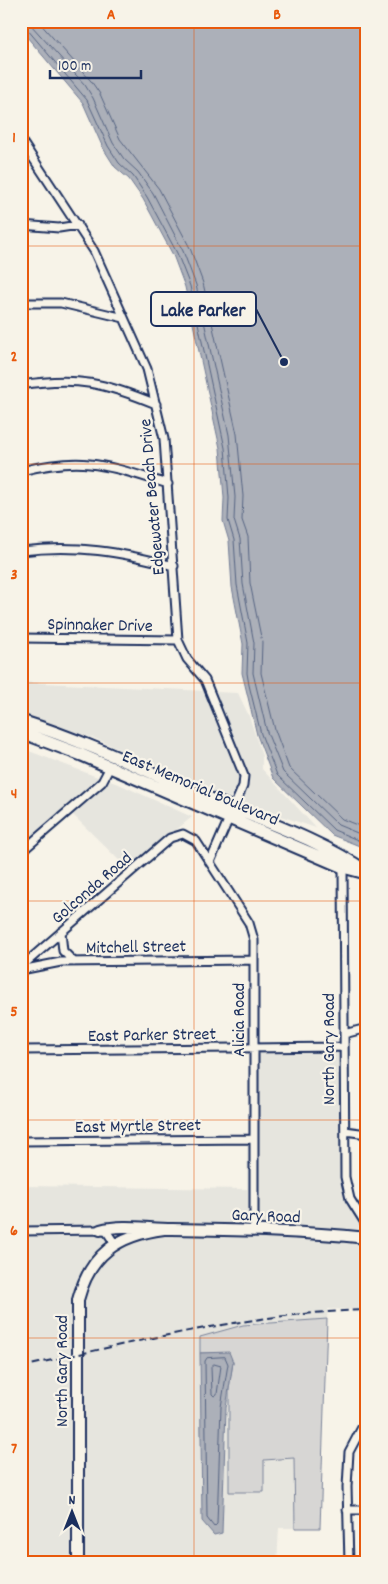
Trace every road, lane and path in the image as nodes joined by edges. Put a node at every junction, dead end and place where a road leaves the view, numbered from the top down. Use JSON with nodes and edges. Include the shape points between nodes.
{"nodes":[{"id":1,"x":21,"y":140,"type":"edge"},
{"id":2,"x":21,"y":225,"type":"edge"},
{"id":3,"x":78,"y":225,"type":"junction"},
{"id":4,"x":21,"y":303,"type":"edge"},
{"id":5,"x":124,"y":318,"type":"junction"},
{"id":6,"x":21,"y":385,"type":"edge"},
{"id":7,"x":156,"y":404,"type":"junction"},
{"id":8,"x":21,"y":471,"type":"edge"},
{"id":9,"x":168,"y":484,"type":"junction"},
{"id":10,"x":21,"y":551,"type":"edge"},
{"id":11,"x":174,"y":566,"type":"junction"},
{"id":12,"x":21,"y":638,"type":"edge"},
{"id":13,"x":178,"y":640,"type":"junction"},
{"id":14,"x":21,"y":721,"type":"edge"},
{"id":15,"x":21,"y":732,"type":"edge"},
{"id":16,"x":110,"y":766,"type":"junction"},
{"id":17,"x":231,"y":813,"type":"junction"},
{"id":18,"x":183,"y":834,"type":"joint"},
{"id":19,"x":21,"y":852,"type":"edge"},
{"id":20,"x":210,"y":862,"type":"junction"},
{"id":21,"x":343,"y":867,"type":"junction"},
{"id":22,"x":365,"y":871,"type":"edge"},
{"id":23,"x":61,"y":932,"type":"junction"},
{"id":24,"x":253,"y":960,"type":"junction"},
{"id":25,"x":74,"y":962,"type":"junction"},
{"id":26,"x":21,"y":968,"type":"edge"},
{"id":27,"x":367,"y":1028,"type":"edge"},
{"id":28,"x":344,"y":1034,"type":"junction"},
{"id":29,"x":344,"y":1047,"type":"junction"},
{"id":30,"x":254,"y":1048,"type":"junction"},
{"id":31,"x":21,"y":1050,"type":"edge"},
{"id":32,"x":345,"y":1131,"type":"junction"},
{"id":33,"x":367,"y":1134,"type":"edge"},
{"id":34,"x":254,"y":1139,"type":"junction"},
{"id":35,"x":21,"y":1142,"type":"edge"},
{"id":36,"x":367,"y":1226,"type":"edge"},
{"id":37,"x":164,"y":1229,"type":"junction"},
{"id":38,"x":100,"y":1230,"type":"junction"},
{"id":39,"x":254,"y":1230,"type":"junction"},
{"id":40,"x":21,"y":1231,"type":"edge"},
{"id":41,"x":367,"y":1238,"type":"edge"},
{"id":42,"x":115,"y":1244,"type":"junction"},
{"id":43,"x":367,"y":1418,"type":"edge"},
{"id":44,"x":347,"y":1510,"type":"junction"},
{"id":45,"x":367,"y":1510,"type":"edge"},
{"id":46,"x":78,"y":1563,"type":"edge"},
{"id":47,"x":349,"y":1563,"type":"edge"}],
"edges":[{"from":1,"to":3,"type":"street","name":"Edgewater Beach Drive"},
{"from":2,"to":3,"type":"street","via":[[59,228]]},
{"from":3,"to":5,"type":"street","name":"Edgewater Beach Drive","via":[[94,251]]},
{"from":4,"to":5,"type":"street","via":[[61,303]]},
{"from":5,"to":7,"type":"street","name":"Edgewater Beach Drive","via":[[147,369]]},
{"from":6,"to":7,"type":"street","via":[[60,380],[90,382],[117,388]]},
{"from":7,"to":9,"type":"street","name":"Edgewater Beach Drive","via":[[164,439]]},
{"from":8,"to":9,"type":"street","via":[[55,463],[90,463],[118,467]]},
{"from":9,"to":11,"type":"street","name":"Edgewater Beach Drive"},
{"from":10,"to":11,"type":"street","via":[[54,548],[104,550]]},
{"from":11,"to":13,"type":"street","name":"Edgewater Beach Drive"},
{"from":12,"to":13,"type":"street","name":"Spinnaker Drive"},
{"from":13,"to":17,"type":"street","name":"Edgewater Beach Drive","via":[[205,680],[243,772],[244,786]]},
{"from":14,"to":17,"type":"main road","name":"East Memorial Boulevard","via":[[73,740]]},
{"from":15,"to":16,"type":"main road","name":"East Memorial Boulevard"},
{"from":16,"to":17,"type":"main road","name":"East Memorial Boulevard"},
{"from":16,"to":19,"type":"street","via":[[102,782]]},
{"from":17,"to":20,"type":"street","name":"Edgewater Beach Drive"},
{"from":17,"to":21,"type":"main road","name":"East Memorial Boulevard"},
{"from":17,"to":22,"type":"main road","name":"East Memorial Boulevard","via":[[346,858]]},
{"from":18,"to":20,"type":"street","name":"Alicia Road","via":[[196,841]]},
{"from":18,"to":23,"type":"street","name":"Golconda Road","via":[[170,838]]},
{"from":20,"to":24,"type":"street","name":"Alicia Road","via":[[249,923],[254,940]]},
{"from":21,"to":22,"type":"main road","name":"East Memorial Boulevard","via":[[350,865]]},
{"from":21,"to":28,"type":"street","name":"North Gary Road"},
{"from":23,"to":25,"type":"street","via":[[63,950]]},
{"from":23,"to":26,"type":"street","name":"Golconda Road"},
{"from":24,"to":25,"type":"street","name":"Mitchell Street"},
{"from":24,"to":30,"type":"street","name":"Alicia Road"},
{"from":25,"to":26,"type":"street","name":"Mitchell Street"},
{"from":27,"to":28,"type":"street"},
{"from":28,"to":29,"type":"street","name":"North Gary Road"},
{"from":29,"to":30,"type":"street","name":"East Parker Street"},
{"from":29,"to":32,"type":"street","name":"North Gary Road"},
{"from":30,"to":31,"type":"street","name":"East Parker Street"},
{"from":30,"to":34,"type":"street","name":"Alicia Road"},
{"from":32,"to":33,"type":"street"},
{"from":32,"to":36,"type":"street","name":"North Gary Road","via":[[350,1199]]},
{"from":34,"to":35,"type":"street","name":"East Myrtle Street"},
{"from":34,"to":39,"type":"street","name":"Alicia Road"},
{"from":37,"to":38,"type":"main road","via":[[110,1227]]},
{"from":37,"to":39,"type":"main road","name":"Gary Road"},
{"from":37,"to":42,"type":"main road","name":"North Gary Road","via":[[139,1232]]},
{"from":38,"to":40,"type":"street"},
{"from":38,"to":42,"type":"street","via":[[107,1232]]},
{"from":39,"to":41,"type":"main road","name":"Gary Road"},
{"from":42,"to":46,"type":"main road","name":"North Gary Road","via":[[98,1258],[88,1272],[76,1307]]},
{"from":43,"to":44,"type":"street","via":[[349,1452]]},
{"from":44,"to":45,"type":"street"},
{"from":44,"to":47,"type":"street"}]}
